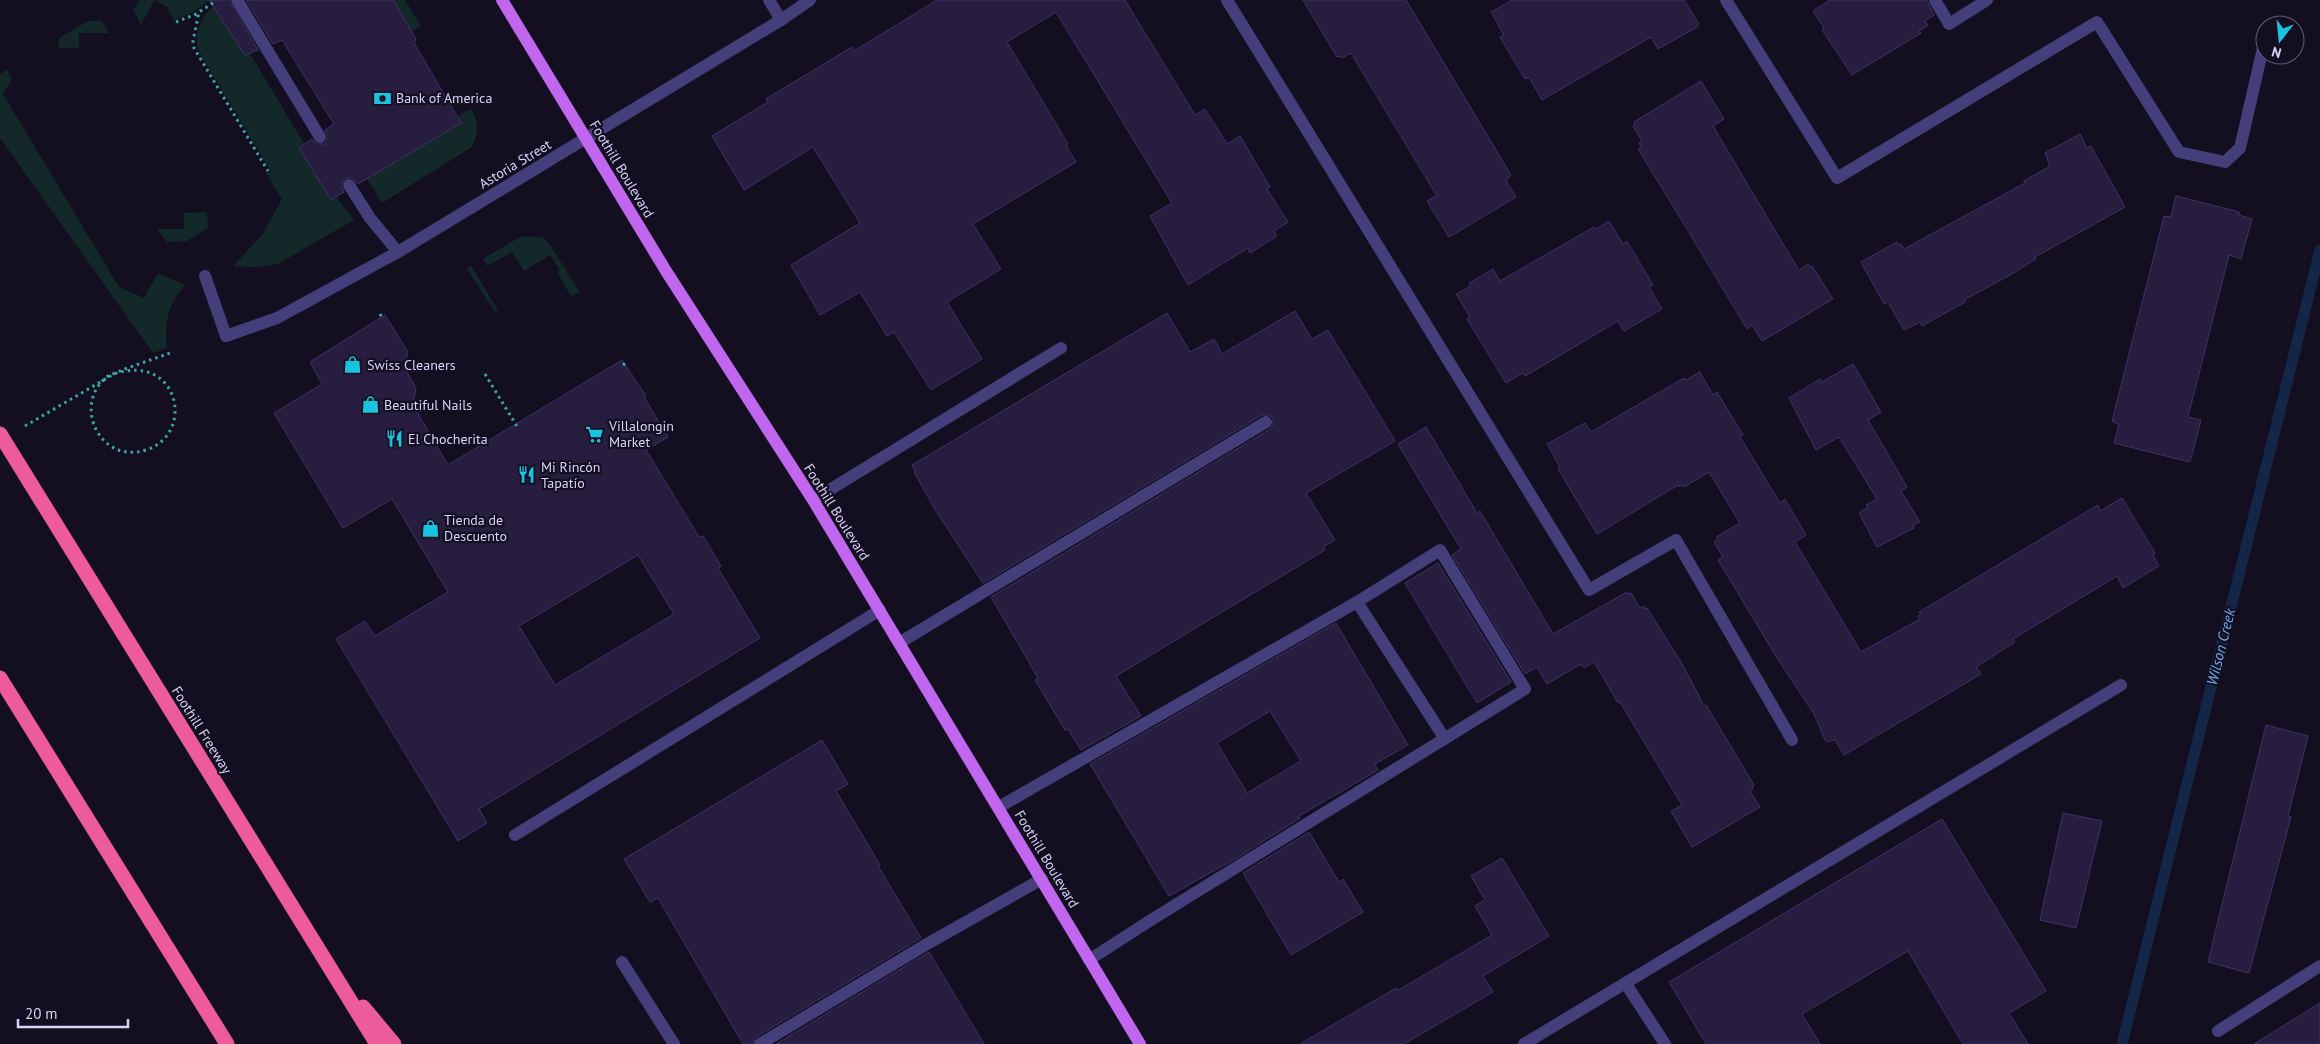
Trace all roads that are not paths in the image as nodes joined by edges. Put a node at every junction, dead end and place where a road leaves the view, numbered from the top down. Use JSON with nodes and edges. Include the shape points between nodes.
{"nodes":[{"id":1,"x":237,"y":0,"type":"edge"},
{"id":2,"x":502,"y":0,"type":"edge"},
{"id":3,"x":769,"y":0,"type":"edge"},
{"id":4,"x":810,"y":0,"type":"edge"},
{"id":5,"x":1228,"y":0,"type":"edge"},
{"id":6,"x":1726,"y":0,"type":"edge"},
{"id":7,"x":1935,"y":0,"type":"edge"},
{"id":8,"x":1987,"y":0,"type":"edge"},
{"id":9,"x":782,"y":20,"type":"junction"},
{"id":10,"x":2259,"y":65,"type":"edge"},
{"id":11,"x":320,"y":137,"type":"dead end"},
{"id":12,"x":586,"y":139,"type":"junction"},
{"id":13,"x":349,"y":185,"type":"dead end"},
{"id":14,"x":398,"y":252,"type":"junction"},
{"id":15,"x":205,"y":276,"type":"dead end"},
{"id":16,"x":1061,"y":348,"type":"dead end"},
{"id":17,"x":1266,"y":422,"type":"dead end"},
{"id":18,"x":0,"y":434,"type":"edge"},
{"id":19,"x":812,"y":500,"type":"junction"},
{"id":20,"x":1357,"y":602,"type":"junction"},
{"id":21,"x":880,"y":610,"type":"junction"},
{"id":22,"x":899,"y":643,"type":"junction"},
{"id":23,"x":0,"y":678,"type":"edge"},
{"id":24,"x":2121,"y":685,"type":"dead end"},
{"id":25,"x":1445,"y":739,"type":"junction"},
{"id":26,"x":1792,"y":740,"type":"dead end"},
{"id":27,"x":999,"y":807,"type":"junction"},
{"id":28,"x":515,"y":835,"type":"dead end"},
{"id":29,"x":1042,"y":879,"type":"junction"},
{"id":30,"x":1089,"y":960,"type":"junction"},
{"id":31,"x":622,"y":962,"type":"dead end"},
{"id":32,"x":327,"y":963,"type":"junction"},
{"id":33,"x":2320,"y":966,"type":"edge"},
{"id":34,"x":1626,"y":984,"type":"junction"},
{"id":35,"x":2218,"y":1031,"type":"dead end"},
{"id":36,"x":227,"y":1044,"type":"edge"},
{"id":37,"x":377,"y":1044,"type":"edge"},
{"id":38,"x":394,"y":1044,"type":"edge"},
{"id":39,"x":674,"y":1044,"type":"edge"},
{"id":40,"x":760,"y":1044,"type":"edge"},
{"id":41,"x":1140,"y":1044,"type":"edge"},
{"id":42,"x":1524,"y":1044,"type":"edge"},
{"id":43,"x":1665,"y":1044,"type":"edge"}],
"edges":[{"from":1,"to":11,"type":"street"},
{"from":2,"to":12,"type":"main road","name":"Foothill Boulevard"},
{"from":3,"to":9,"type":"street"},
{"from":4,"to":9,"type":"street","name":"Astoria Street"},
{"from":5,"to":26,"type":"street","via":[[1589,590],[1676,540]]},
{"from":6,"to":10,"type":"street","via":[[1838,178],[2098,22],[2179,152],[2225,162],[2240,148]]},
{"from":7,"to":8,"type":"street","via":[[1949,24]]},
{"from":9,"to":12,"type":"street","name":"Astoria Street"},
{"from":12,"to":14,"type":"street","name":"Astoria Street"},
{"from":12,"to":19,"type":"main road","name":"Foothill Boulevard"},
{"from":13,"to":14,"type":"street","via":[[370,218]]},
{"from":14,"to":15,"type":"street","name":"Astoria Street","via":[[277,318],[226,336]]},
{"from":16,"to":19,"type":"street"},
{"from":17,"to":22,"type":"street"},
{"from":18,"to":32,"type":"highway","name":"Foothill Freeway"},
{"from":19,"to":21,"type":"main road","name":"Foothill Boulevard"},
{"from":20,"to":25,"type":"street"},
{"from":20,"to":25,"type":"street","via":[[1440,550],[1525,689]]},
{"from":20,"to":27,"type":"street"},
{"from":21,"to":22,"type":"main road","name":"Foothill Boulevard"},
{"from":21,"to":28,"type":"street"},
{"from":22,"to":27,"type":"main road","name":"Foothill Boulevard"},
{"from":23,"to":36,"type":"highway"},
{"from":24,"to":34,"type":"street"},
{"from":25,"to":30,"type":"street"},
{"from":27,"to":29,"type":"main road","name":"Foothill Boulevard"},
{"from":29,"to":30,"type":"main road","name":"Foothill Boulevard"},
{"from":29,"to":40,"type":"street"},
{"from":30,"to":41,"type":"main road","name":"Foothill Boulevard"},
{"from":31,"to":39,"type":"street"},
{"from":32,"to":37,"type":"highway","name":"Foothill Freeway"},
{"from":32,"to":38,"type":"highway"},
{"from":33,"to":35,"type":"street"},
{"from":34,"to":42,"type":"street"},
{"from":34,"to":43,"type":"street"}]}
